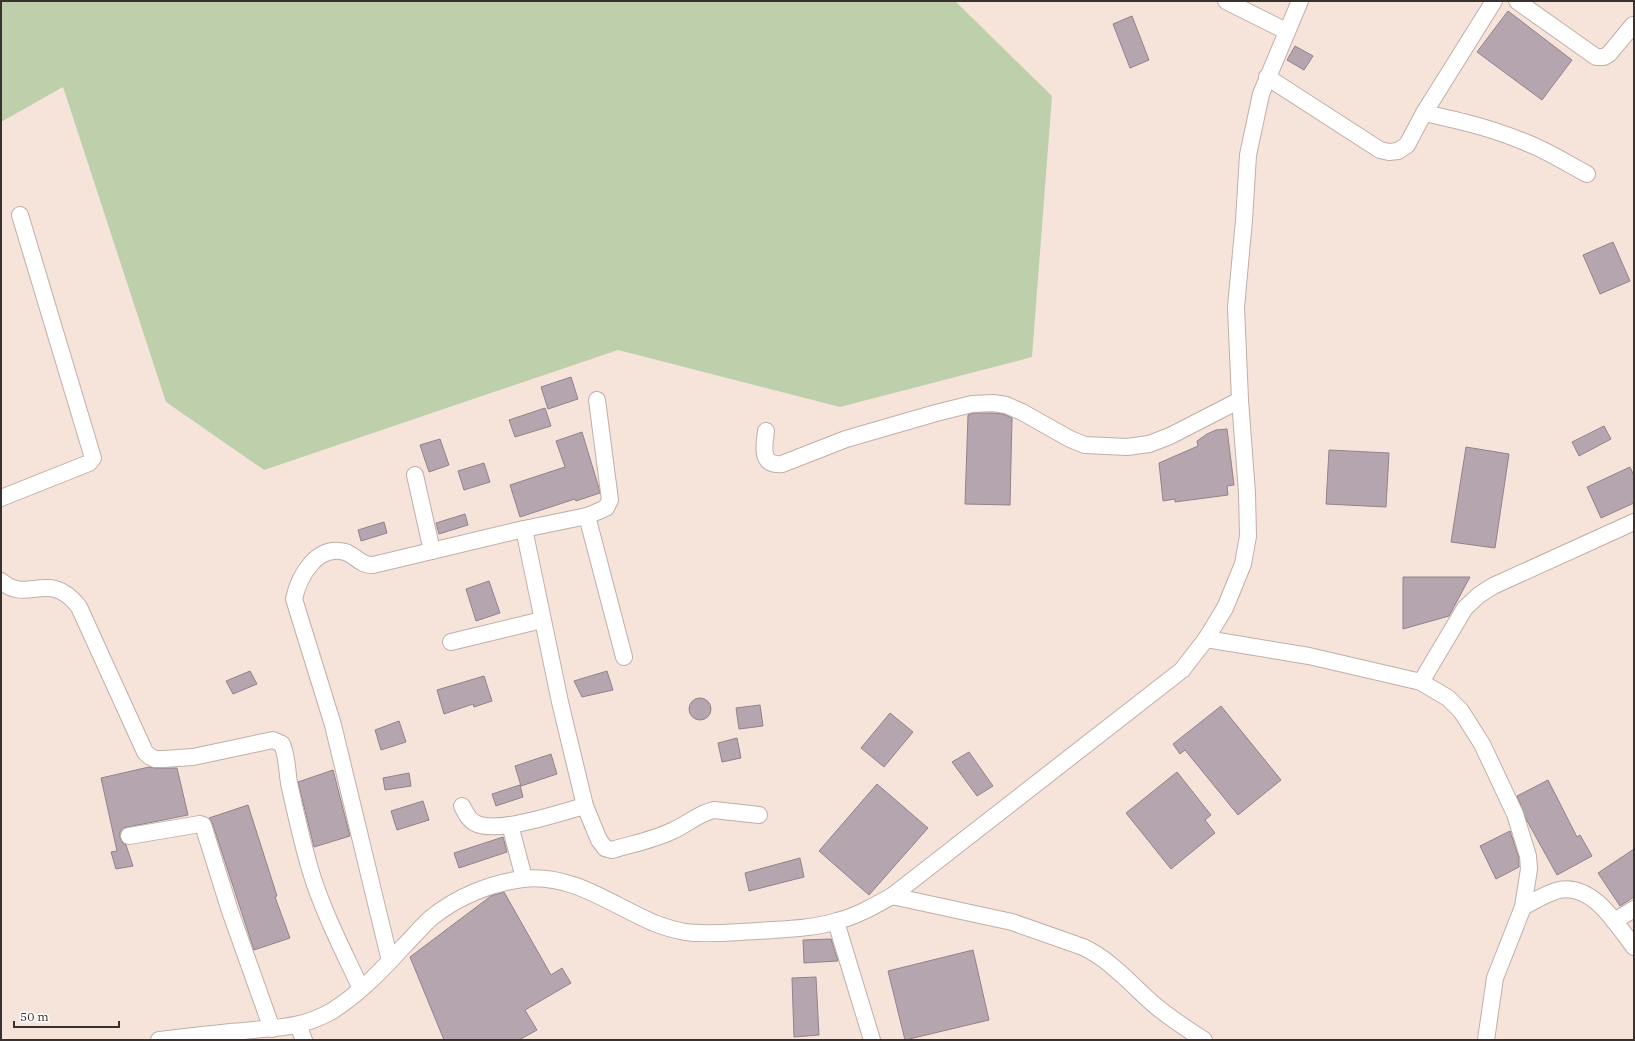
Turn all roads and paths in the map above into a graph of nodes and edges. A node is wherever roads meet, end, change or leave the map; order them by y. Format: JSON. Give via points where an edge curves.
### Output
{"nodes":[{"id":1,"x":1226,"y":1,"type":"edge"},
{"id":2,"x":1300,"y":1,"type":"edge"},
{"id":3,"x":1494,"y":1,"type":"edge"},
{"id":4,"x":1517,"y":1,"type":"edge"},
{"id":5,"x":1633,"y":25,"type":"edge"},
{"id":6,"x":1286,"y":31,"type":"junction"},
{"id":7,"x":1267,"y":77,"type":"junction"},
{"id":8,"x":1424,"y":113,"type":"junction"},
{"id":9,"x":1587,"y":174,"type":"dead end"},
{"id":10,"x":20,"y":215,"type":"dead end"},
{"id":11,"x":597,"y":400,"type":"dead end"},
{"id":12,"x":1240,"y":400,"type":"junction"},
{"id":13,"x":766,"y":431,"type":"dead end"},
{"id":14,"x":415,"y":475,"type":"dead end"},
{"id":15,"x":1,"y":498,"type":"edge"},
{"id":16,"x":587,"y":516,"type":"junction"},
{"id":17,"x":1634,"y":522,"type":"edge"},
{"id":18,"x":524,"y":529,"type":"junction"},
{"id":19,"x":432,"y":551,"type":"junction"},
{"id":20,"x":1,"y":581,"type":"edge"},
{"id":21,"x":542,"y":620,"type":"junction"},
{"id":22,"x":1206,"y":640,"type":"junction"},
{"id":23,"x":451,"y":642,"type":"dead end"},
{"id":24,"x":624,"y":657,"type":"dead end"},
{"id":25,"x":1421,"y":682,"type":"junction"},
{"id":26,"x":462,"y":806,"type":"dead end"},
{"id":27,"x":585,"y":806,"type":"junction"},
{"id":28,"x":758,"y":815,"type":"dead end"},
{"id":29,"x":510,"y":825,"type":"junction"},
{"id":30,"x":128,"y":836,"type":"dead end"},
{"id":31,"x":524,"y":878,"type":"junction"},
{"id":32,"x":892,"y":896,"type":"junction"},
{"id":33,"x":1522,"y":906,"type":"junction"},
{"id":34,"x":1634,"y":910,"type":"edge"},
{"id":35,"x":1614,"y":921,"type":"junction"},
{"id":36,"x":836,"y":922,"type":"junction"},
{"id":37,"x":1634,"y":947,"type":"edge"},
{"id":38,"x":390,"y":961,"type":"junction"},
{"id":39,"x":361,"y":989,"type":"junction"},
{"id":40,"x":272,"y":1029,"type":"junction"},
{"id":41,"x":301,"y":1033,"type":"edge"},
{"id":42,"x":159,"y":1040,"type":"edge"},
{"id":43,"x":872,"y":1040,"type":"edge"},
{"id":44,"x":1204,"y":1040,"type":"edge"},
{"id":45,"x":1486,"y":1040,"type":"edge"}],
"edges":[{"from":1,"to":6,"type":"street"},
{"from":2,"to":6,"type":"street"},
{"from":3,"to":8,"type":"street"},
{"from":4,"to":5,"type":"street","via":[[1596,57],[1609,54]]},
{"from":6,"to":7,"type":"street"},
{"from":7,"to":8,"type":"street","via":[[1380,150],[1398,151],[1406,145]]},
{"from":7,"to":12,"type":"street","via":[[1248,155],[1236,307]]},
{"from":8,"to":9,"type":"street","via":[[1490,128],[1529,143]]},
{"from":10,"to":15,"type":"street","via":[[94,458],[89,463]]},
{"from":11,"to":16,"type":"street","via":[[610,500],[606,508]]},
{"from":12,"to":13,"type":"street","via":[[1170,436],[1149,444],[1127,447],[1085,445],[1022,412],[993,403],[972,404],[863,434],[782,464],[775,464],[766,458]]},
{"from":12,"to":22,"type":"street","via":[[1248,536],[1243,564],[1235,586]]},
{"from":14,"to":19,"type":"street"},
{"from":16,"to":18,"type":"street"},
{"from":16,"to":24,"type":"street"},
{"from":17,"to":25,"type":"street","via":[[1493,586],[1479,595],[1465,608]]},
{"from":18,"to":19,"type":"street"},
{"from":18,"to":21,"type":"street"},
{"from":19,"to":38,"type":"street","via":[[370,565],[346,552],[325,552],[316,557],[306,571],[294,599],[332,725]]},
{"from":20,"to":39,"type":"street","via":[[18,591],[48,587],[57,589],[74,601],[145,752],[155,759],[193,757],[273,740],[282,744],[310,870],[323,906]]},
{"from":21,"to":23,"type":"street"},
{"from":21,"to":27,"type":"street"},
{"from":22,"to":25,"type":"street","via":[[1309,656]]},
{"from":22,"to":32,"type":"street","via":[[1182,670]]},
{"from":25,"to":33,"type":"street","via":[[1448,698],[1461,711],[1482,744],[1514,814],[1528,856],[1529,869]]},
{"from":26,"to":29,"type":"street","via":[[475,823],[490,826]]},
{"from":27,"to":28,"type":"street","via":[[599,840],[605,848],[612,850],[660,836],[714,810]]},
{"from":27,"to":29,"type":"street"},
{"from":29,"to":31,"type":"street"},
{"from":30,"to":40,"type":"street","via":[[203,825]]},
{"from":31,"to":36,"type":"street","via":[[544,878],[570,884],[655,923],[684,932],[804,928]]},
{"from":31,"to":38,"type":"street","via":[[480,889],[461,899],[433,917]]},
{"from":32,"to":36,"type":"street","via":[[871,908]]},
{"from":32,"to":44,"type":"street","via":[[1012,922],[1093,951],[1151,1002]]},
{"from":33,"to":35,"type":"street","via":[[1560,890],[1573,890],[1597,901]]},
{"from":33,"to":45,"type":"street","via":[[1495,978]]},
{"from":34,"to":35,"type":"street"},
{"from":35,"to":37,"type":"street"},
{"from":36,"to":43,"type":"street"},
{"from":38,"to":39,"type":"street"},
{"from":39,"to":41,"type":"street","via":[[316,1019]]},
{"from":40,"to":41,"type":"street"},
{"from":40,"to":42,"type":"street"}]}
